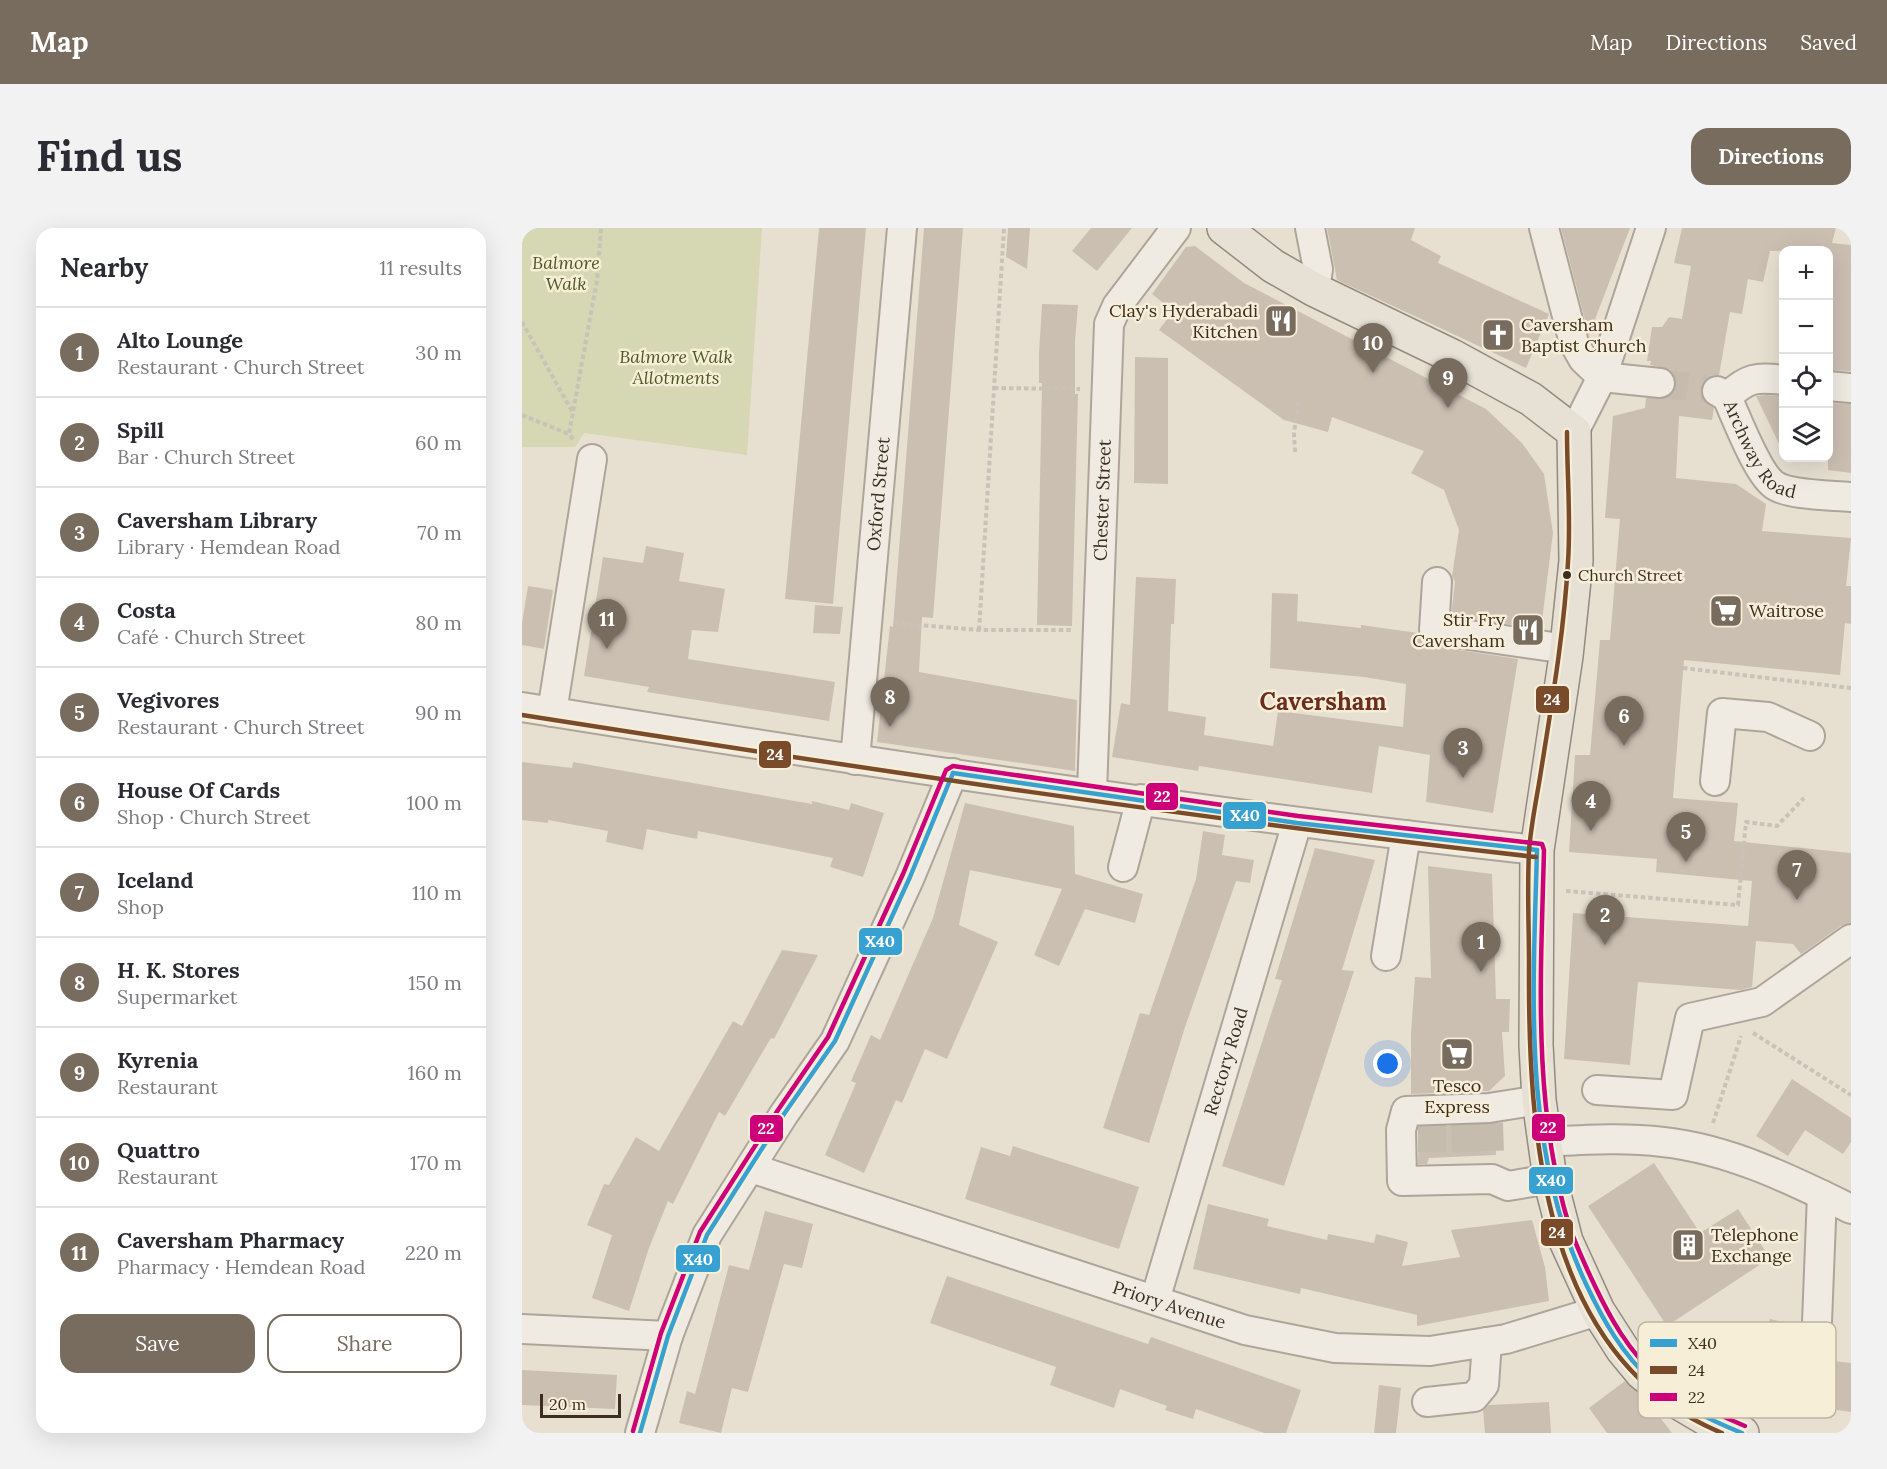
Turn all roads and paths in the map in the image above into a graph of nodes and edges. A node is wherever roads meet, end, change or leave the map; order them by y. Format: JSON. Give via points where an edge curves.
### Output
{"nodes":[{"id":1,"x":601,"y":228,"type":"edge"},
{"id":2,"x":902,"y":228,"type":"edge"},
{"id":3,"x":1004,"y":228,"type":"edge"},
{"id":4,"x":1176,"y":228,"type":"edge"},
{"id":5,"x":1224,"y":228,"type":"edge"},
{"id":6,"x":1310,"y":228,"type":"edge"},
{"id":7,"x":1544,"y":228,"type":"edge"},
{"id":8,"x":1651,"y":228,"type":"edge"},
{"id":9,"x":1315,"y":290,"type":"junction"},
{"id":10,"x":522,"y":322,"type":"edge"},
{"id":11,"x":1602,"y":377,"type":"junction"},
{"id":12,"x":1779,"y":379,"type":"edge"},
{"id":13,"x":1660,"y":382,"type":"tunnel mouth"},
{"id":14,"x":1833,"y":386,"type":"edge"},
{"id":15,"x":994,"y":387,"type":"junction"},
{"id":16,"x":1851,"y":388,"type":"edge"},
{"id":17,"x":1107,"y":390,"type":"junction"},
{"id":18,"x":1299,"y":398,"type":"dead end"},
{"id":19,"x":573,"y":413,"type":"junction"},
{"id":20,"x":522,"y":415,"type":"edge"},
{"id":21,"x":1574,"y":432,"type":"junction"},
{"id":22,"x":569,"y":434,"type":"junction"},
{"id":23,"x":1295,"y":452,"type":"dead end"},
{"id":24,"x":592,"y":459,"type":"joint"},
{"id":25,"x":1851,"y":497,"type":"edge"},
{"id":26,"x":1437,"y":582,"type":"dead end"},
{"id":27,"x":867,"y":621,"type":"junction"},
{"id":28,"x":979,"y":630,"type":"junction"},
{"id":29,"x":1100,"y":630,"type":"junction"},
{"id":30,"x":1566,"y":649,"type":"junction"},
{"id":31,"x":1683,"y":668,"type":"dead end"},
{"id":32,"x":1851,"y":688,"type":"edge"},
{"id":33,"x":522,"y":707,"type":"edge"},
{"id":34,"x":552,"y":712,"type":"junction"},
{"id":35,"x":1810,"y":736,"type":"dead end"},
{"id":36,"x":855,"y":760,"type":"junction"},
{"id":37,"x":953,"y":773,"type":"junction"},
{"id":38,"x":1715,"y":781,"type":"dead end"},
{"id":39,"x":1092,"y":792,"type":"junction"},
{"id":40,"x":1804,"y":798,"type":"dead end"},
{"id":41,"x":1141,"y":799,"type":"junction"},
{"id":42,"x":1298,"y":823,"type":"junction"},
{"id":43,"x":1406,"y":836,"type":"junction"},
{"id":44,"x":1537,"y":850,"type":"junction"},
{"id":45,"x":1123,"y":867,"type":"dead end"},
{"id":46,"x":1536,"y":889,"type":"junction"},
{"id":47,"x":1851,"y":939,"type":"edge"},
{"id":48,"x":1386,"y":956,"type":"dead end"},
{"id":49,"x":1597,"y":1090,"type":"dead end"},
{"id":50,"x":1851,"y":1095,"type":"edge"},
{"id":51,"x":1539,"y":1100,"type":"junction"},
{"id":52,"x":1544,"y":1142,"type":"junction"},
{"id":53,"x":1705,"y":1149,"type":"junction"},
{"id":54,"x":751,"y":1168,"type":"junction"},
{"id":55,"x":1550,"y":1179,"type":"junction"},
{"id":56,"x":1822,"y":1195,"type":"junction"},
{"id":57,"x":1851,"y":1209,"type":"edge"},
{"id":58,"x":1155,"y":1300,"type":"junction"},
{"id":59,"x":1598,"y":1311,"type":"junction"},
{"id":60,"x":1817,"y":1322,"type":"dead end"},
{"id":61,"x":522,"y":1329,"type":"edge"},
{"id":62,"x":668,"y":1336,"type":"junction"},
{"id":63,"x":1487,"y":1342,"type":"junction"},
{"id":64,"x":1638,"y":1368,"type":"edge"},
{"id":65,"x":1427,"y":1402,"type":"dead end"},
{"id":66,"x":1705,"y":1418,"type":"edge"},
{"id":67,"x":640,"y":1433,"type":"edge"},
{"id":68,"x":1742,"y":1433,"type":"edge"}],
"edges":[{"from":1,"to":19,"type":"path","via":[[597,280]]},
{"from":2,"to":27,"type":"street","name":"Oxford Street"},
{"from":3,"to":15,"type":"path"},
{"from":4,"to":17,"type":"street","name":"Chester Street","via":[[1117,306],[1109,324]]},
{"from":5,"to":9,"type":"main road","via":[[1274,266]]},
{"from":6,"to":9,"type":"street","via":[[1318,269]]},
{"from":7,"to":11,"type":"street","via":[[1574,343],[1583,359]]},
{"from":8,"to":11,"type":"street"},
{"from":9,"to":21,"type":"main road","via":[[1531,399]]},
{"from":10,"to":19,"type":"path"},
{"from":11,"to":13,"type":"street"},
{"from":11,"to":21,"type":"street"},
{"from":12,"to":25,"type":"street","name":"Archway Road","via":[[1759,377],[1722,394],[1762,470],[1773,484],[1790,491]]},
{"from":14,"to":16,"type":"street"},
{"from":15,"to":17,"type":"path"},
{"from":15,"to":28,"type":"path"},
{"from":17,"to":29,"type":"street","name":"Chester Street"},
{"from":18,"to":23,"type":"path"},
{"from":19,"to":22,"type":"path"},
{"from":20,"to":22,"type":"path"},
{"from":21,"to":30,"type":"main road","via":[[1576,561]]},
{"from":22,"to":24,"type":"path"},
{"from":24,"to":34,"type":"street"},
{"from":26,"to":30,"type":"street","via":[[1434,630]]},
{"from":27,"to":28,"type":"path"},
{"from":27,"to":36,"type":"street","name":"Oxford Street"},
{"from":28,"to":29,"type":"path"},
{"from":29,"to":39,"type":"street","name":"Chester Street"},
{"from":30,"to":44,"type":"main road"},
{"from":31,"to":32,"type":"path"},
{"from":33,"to":34,"type":"street"},
{"from":34,"to":36,"type":"street"},
{"from":35,"to":38,"type":"street","via":[[1767,717],[1722,712]]},
{"from":36,"to":37,"type":"street"},
{"from":37,"to":39,"type":"street"},
{"from":37,"to":54,"type":"street","via":[[835,1041]]},
{"from":39,"to":41,"type":"street"},
{"from":40,"to":46,"type":"path","via":[[1777,826],[1746,822],[1738,904]]},
{"from":41,"to":42,"type":"street"},
{"from":41,"to":45,"type":"street"},
{"from":42,"to":43,"type":"street"},
{"from":42,"to":58,"type":"street","name":"Rectory Road"},
{"from":43,"to":44,"type":"street"},
{"from":43,"to":48,"type":"street"},
{"from":44,"to":46,"type":"main road"},
{"from":46,"to":51,"type":"main road"},
{"from":47,"to":49,"type":"street","via":[[1762,1002],[1690,1018],[1673,1095]]},
{"from":50,"to":53,"type":"path","via":[[1744,1027]]},
{"from":51,"to":52,"type":"main road"},
{"from":51,"to":55,"type":"street","via":[[1477,1116],[1431,1117],[1406,1111],[1401,1130],[1402,1181],[1433,1169],[1479,1167],[1508,1186]]},
{"from":52,"to":53,"type":"street","via":[[1609,1139]]},
{"from":52,"to":55,"type":"main road"},
{"from":53,"to":56,"type":"street"},
{"from":54,"to":58,"type":"street","name":"Priory Avenue"},
{"from":54,"to":62,"type":"street","via":[[707,1235]]},
{"from":55,"to":59,"type":"main road","via":[[1566,1241]]},
{"from":56,"to":57,"type":"street"},
{"from":56,"to":60,"type":"street"},
{"from":58,"to":63,"type":"street","name":"Priory Avenue","via":[[1245,1330],[1335,1348],[1430,1351]]},
{"from":59,"to":63,"type":"street","name":"Priory Avenue"},
{"from":59,"to":64,"type":"main road"},
{"from":61,"to":62,"type":"street"},
{"from":62,"to":67,"type":"street"},
{"from":63,"to":65,"type":"street","via":[[1484,1385],[1474,1397]]},
{"from":66,"to":68,"type":"main road"}]}
